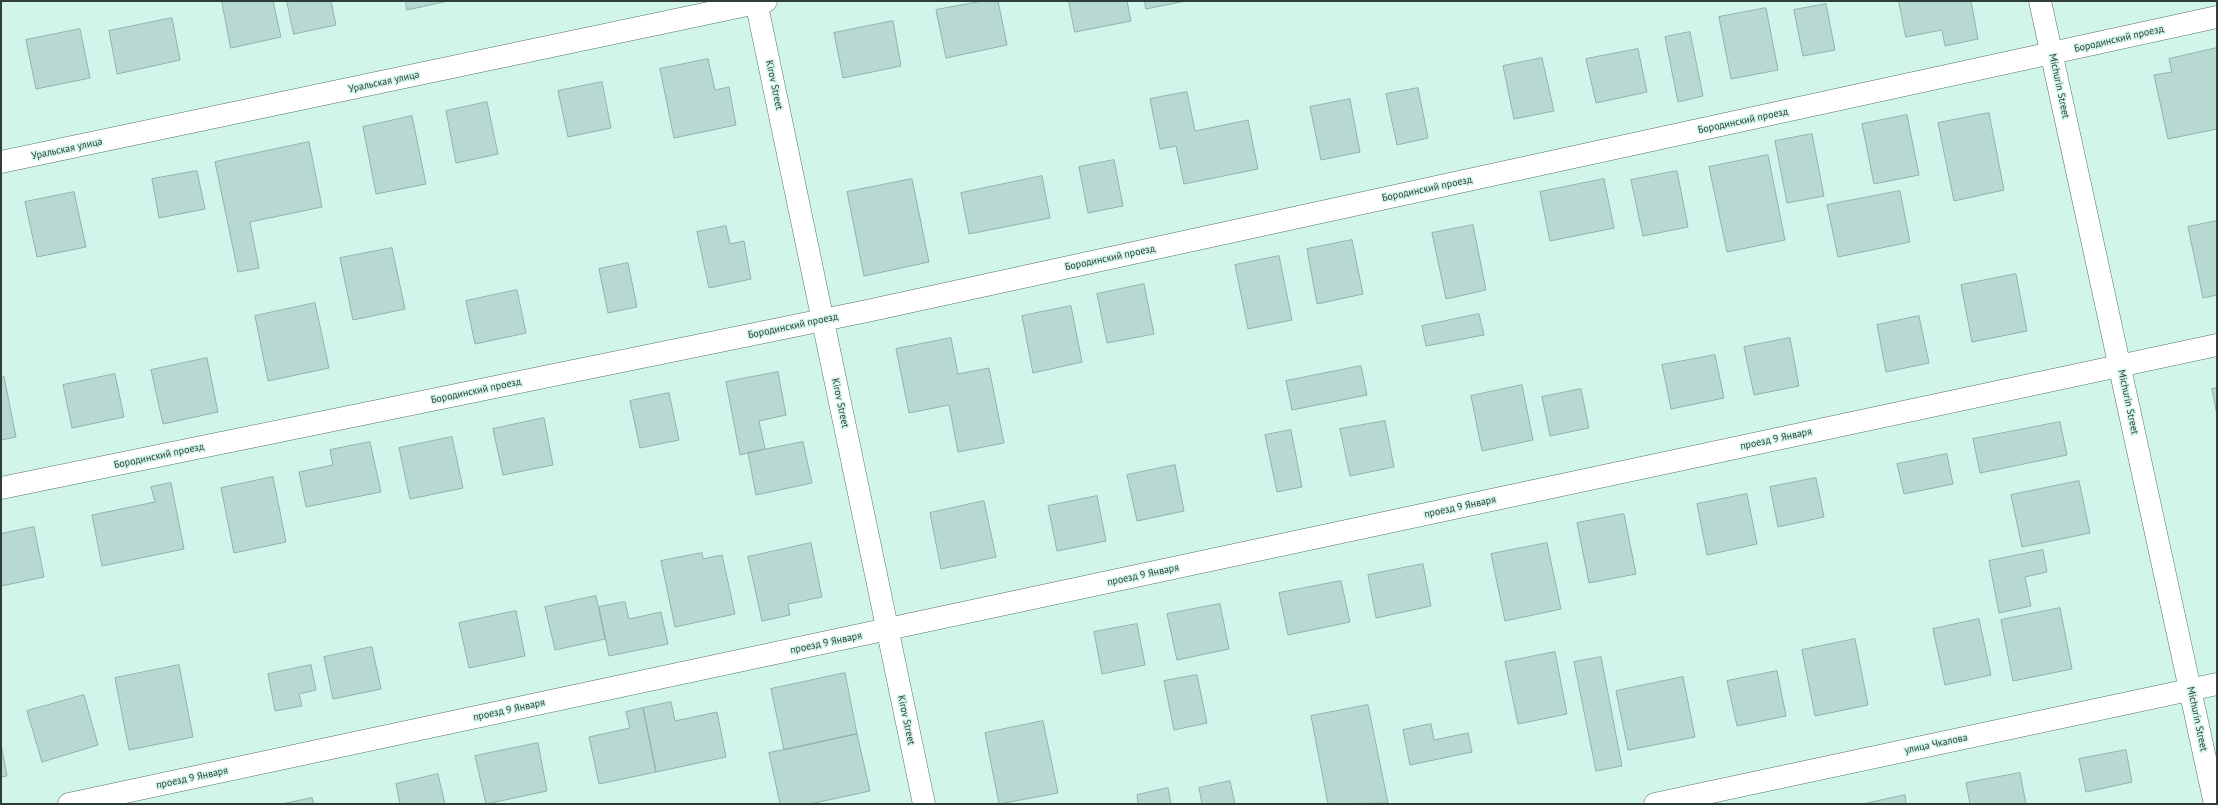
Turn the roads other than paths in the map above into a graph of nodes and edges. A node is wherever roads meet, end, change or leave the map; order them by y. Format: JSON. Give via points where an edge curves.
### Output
{"nodes":[{"id":1,"x":2040,"y":1,"type":"edge"},
{"id":2,"x":760,"y":2,"type":"edge"},
{"id":3,"x":2217,"y":17,"type":"edge"},
{"id":4,"x":2052,"y":54,"type":"junction"},
{"id":5,"x":1,"y":162,"type":"edge"},
{"id":6,"x":823,"y":320,"type":"junction"},
{"id":7,"x":2217,"y":346,"type":"edge"},
{"id":8,"x":2120,"y":366,"type":"junction"},
{"id":9,"x":1,"y":488,"type":"edge"},
{"id":10,"x":888,"y":630,"type":"junction"},
{"id":11,"x":2217,"y":684,"type":"edge"},
{"id":12,"x":2190,"y":690,"type":"junction"},
{"id":13,"x":69,"y":804,"type":"edge"},
{"id":14,"x":924,"y":804,"type":"edge"},
{"id":15,"x":1655,"y":804,"type":"edge"},
{"id":16,"x":2215,"y":804,"type":"edge"}],
"edges":[{"from":1,"to":4,"type":"street","name":"Michurin Street"},
{"from":2,"to":5,"type":"street","name":"Уральская улица"},
{"from":2,"to":6,"type":"street","name":"Kirov Street"},
{"from":3,"to":4,"type":"street","name":"Бородинский проезд"},
{"from":4,"to":6,"type":"street","name":"Бородинский проезд"},
{"from":4,"to":8,"type":"street","name":"Michurin Street"},
{"from":6,"to":9,"type":"street","name":"Бородинский проезд"},
{"from":6,"to":10,"type":"street","name":"Kirov Street"},
{"from":7,"to":8,"type":"street","name":"проезд 9 Января"},
{"from":8,"to":10,"type":"street","name":"проезд 9 Января"},
{"from":8,"to":12,"type":"street","name":"Michurin Street"},
{"from":10,"to":13,"type":"street","name":"проезд 9 Января"},
{"from":10,"to":14,"type":"street","name":"Kirov Street"},
{"from":11,"to":12,"type":"street","name":"улица Чкалова"},
{"from":12,"to":15,"type":"street","name":"улица Чкалова"},
{"from":12,"to":16,"type":"street","name":"Michurin Street"}]}
